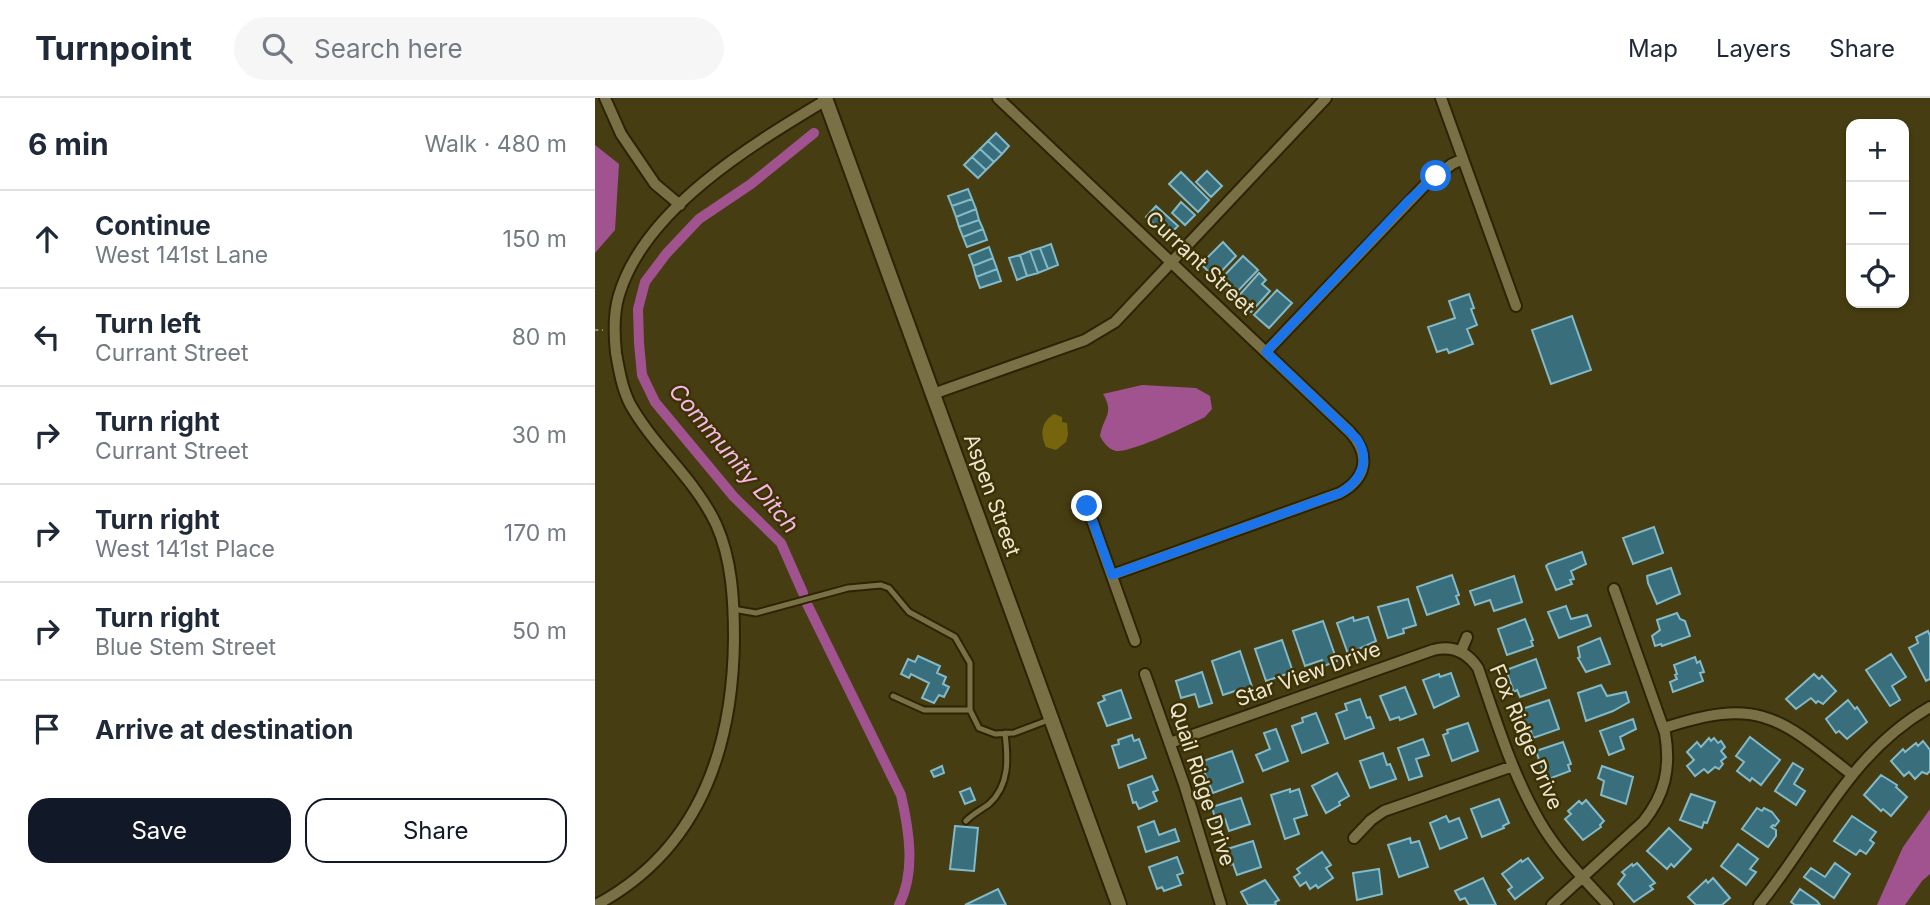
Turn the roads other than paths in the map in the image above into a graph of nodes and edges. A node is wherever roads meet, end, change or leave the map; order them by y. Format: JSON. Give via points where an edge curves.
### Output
{"nodes":[{"id":1,"x":605,"y":98,"type":"edge"},
{"id":2,"x":998,"y":98,"type":"edge"},
{"id":3,"x":1326,"y":98,"type":"edge"},
{"id":4,"x":1441,"y":98,"type":"edge"},
{"id":5,"x":826,"y":99,"type":"edge"},
{"id":6,"x":1463,"y":159,"type":"junction"},
{"id":7,"x":680,"y":205,"type":"junction"},
{"id":8,"x":1172,"y":263,"type":"junction"},
{"id":9,"x":1515,"y":306,"type":"dead end"},
{"id":10,"x":1266,"y":352,"type":"junction"},
{"id":11,"x":933,"y":394,"type":"junction"},
{"id":12,"x":1087,"y":506,"type":"dead end"},
{"id":13,"x":1112,"y":575,"type":"junction"},
{"id":14,"x":1614,"y":589,"type":"dead end"},
{"id":15,"x":733,"y":609,"type":"junction"},
{"id":16,"x":1467,"y":637,"type":"dead end"},
{"id":17,"x":1135,"y":641,"type":"dead end"},
{"id":18,"x":1461,"y":651,"type":"junction"},
{"id":19,"x":1145,"y":674,"type":"dead end"},
{"id":20,"x":893,"y":696,"type":"dead end"},
{"id":21,"x":1930,"y":707,"type":"edge"},
{"id":22,"x":969,"y":710,"type":"junction"},
{"id":23,"x":1051,"y":719,"type":"junction"},
{"id":24,"x":1664,"y":728,"type":"junction"},
{"id":25,"x":1005,"y":733,"type":"junction"},
{"id":26,"x":1170,"y":744,"type":"junction"},
{"id":27,"x":1513,"y":766,"type":"junction"},
{"id":28,"x":1851,"y":774,"type":"junction"},
{"id":29,"x":966,"y":821,"type":"dead end"},
{"id":30,"x":1355,"y":838,"type":"dead end"},
{"id":31,"x":1583,"y":877,"type":"junction"},
{"id":32,"x":596,"y":905,"type":"edge"},
{"id":33,"x":1119,"y":905,"type":"edge"},
{"id":34,"x":1221,"y":905,"type":"edge"},
{"id":35,"x":1552,"y":905,"type":"edge"},
{"id":36,"x":1608,"y":905,"type":"edge"},
{"id":37,"x":1759,"y":905,"type":"edge"}],
"edges":[{"from":1,"to":7,"type":"street","via":[[621,134],[655,184]]},
{"from":2,"to":8,"type":"street","name":"Currant Street"},
{"from":3,"to":8,"type":"street"},
{"from":4,"to":6,"type":"street"},
{"from":5,"to":7,"type":"street","via":[[725,164]]},
{"from":5,"to":11,"type":"street","name":"Aspen Street"},
{"from":6,"to":9,"type":"street"},
{"from":6,"to":10,"type":"street","via":[[1424,186]]},
{"from":7,"to":15,"type":"street","via":[[647,241],[625,277],[615,314],[615,345],[630,403],[719,530]]},
{"from":8,"to":10,"type":"street","name":"Currant Street"},
{"from":8,"to":11,"type":"street","via":[[1095,335]]},
{"from":10,"to":13,"type":"street","name":"Currant Street","via":[[1357,439],[1364,462],[1357,481],[1340,493]]},
{"from":11,"to":23,"type":"street","name":"Aspen Street"},
{"from":12,"to":13,"type":"street"},
{"from":13,"to":17,"type":"street"},
{"from":14,"to":24,"type":"street"},
{"from":15,"to":22,"type":"lane","via":[[756,612],[848,588],[889,588],[909,612],[955,637],[970,663]]},
{"from":15,"to":32,"type":"street","via":[[734,662],[727,719],[702,798],[688,823],[650,868]]},
{"from":16,"to":18,"type":"street"},
{"from":18,"to":26,"type":"street","name":"Star View Drive","via":[[1433,650]]},
{"from":18,"to":27,"type":"street","name":"Fox Ridge Drive","via":[[1478,668]]},
{"from":19,"to":26,"type":"street","name":"Quail Ridge Drive"},
{"from":20,"to":22,"type":"lane","via":[[924,710]]},
{"from":21,"to":28,"type":"street","via":[[1899,727]]},
{"from":22,"to":25,"type":"lane","via":[[979,728]]},
{"from":23,"to":25,"type":"lane"},
{"from":23,"to":33,"type":"street","name":"Aspen Street"},
{"from":24,"to":28,"type":"street","via":[[1721,713],[1755,715],[1801,734]]},
{"from":24,"to":31,"type":"street","via":[[1668,766],[1657,803],[1643,822]]},
{"from":25,"to":29,"type":"lane","via":[[1007,771],[1000,790]]},
{"from":26,"to":34,"type":"street","name":"Quail Ridge Drive"},
{"from":27,"to":30,"type":"street","via":[[1384,811]]},
{"from":27,"to":31,"type":"street","name":"Fox Ridge Drive","via":[[1542,824]]},
{"from":28,"to":37,"type":"street"},
{"from":31,"to":35,"type":"street"},
{"from":31,"to":36,"type":"street","name":"Fox Ridge Drive"}]}
